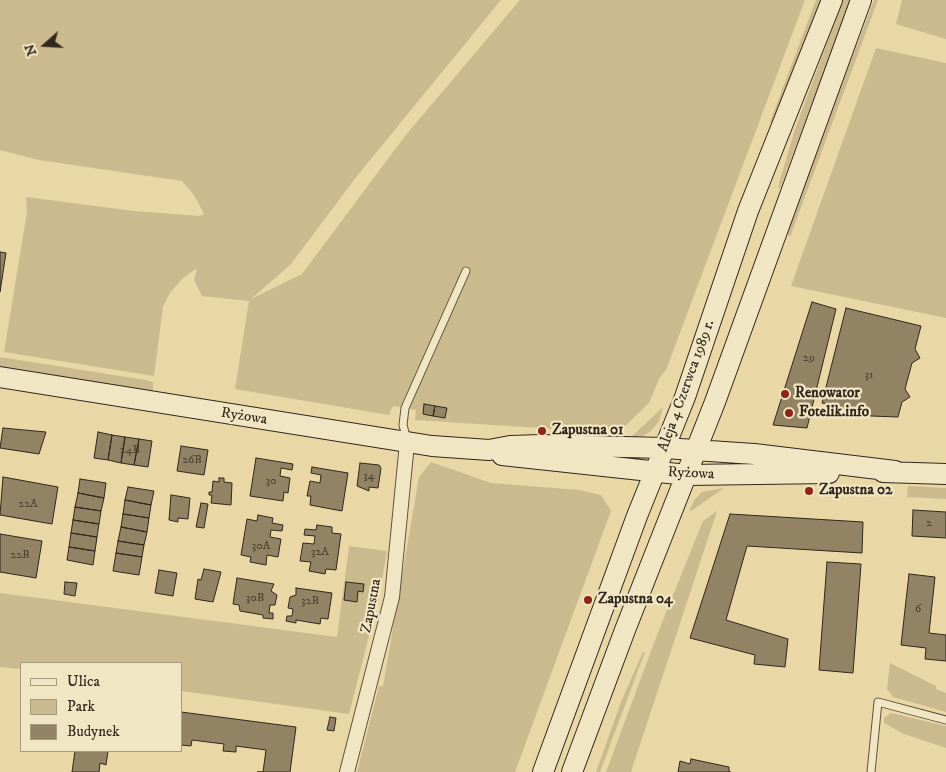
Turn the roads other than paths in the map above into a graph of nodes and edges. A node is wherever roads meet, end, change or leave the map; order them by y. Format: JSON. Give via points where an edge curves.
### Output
{"nodes":[{"id":1,"x":832,"y":0,"type":"edge"},
{"id":2,"x":861,"y":0,"type":"edge"},
{"id":3,"x":466,"y":271,"type":"dead end"},
{"id":4,"x":0,"y":377,"type":"edge"},
{"id":5,"x":407,"y":443,"type":"junction"},
{"id":6,"x":665,"y":448,"type":"junction"},
{"id":7,"x":489,"y":450,"type":"junction"},
{"id":8,"x":696,"y":452,"type":"junction"},
{"id":9,"x":895,"y":471,"type":"junction"},
{"id":10,"x":656,"y":472,"type":"junction"},
{"id":11,"x":946,"y":474,"type":"edge"},
{"id":12,"x":687,"y":475,"type":"junction"},
{"id":13,"x":946,"y":720,"type":"edge"},
{"id":14,"x":347,"y":772,"type":"edge"},
{"id":15,"x":543,"y":772,"type":"edge"},
{"id":16,"x":572,"y":772,"type":"edge"},
{"id":17,"x":871,"y":772,"type":"edge"}],
"edges":[{"from":1,"to":6,"type":"main road","name":"Aleja 4 Czerwca 1989 r.","via":[[748,211]]},
{"from":2,"to":8,"type":"main road","name":"Aleja 4 Czerwca 1989 r."},
{"from":3,"to":5,"type":"lane","via":[[405,408],[403,425]]},
{"from":4,"to":5,"type":"main road","name":"Ryżowa"},
{"from":5,"to":7,"type":"main road","name":"Ryżowa"},
{"from":5,"to":14,"type":"street","name":"Zapustna","via":[[392,596]]},
{"from":6,"to":7,"type":"main road","name":"Ryżowa","via":[[541,445]]},
{"from":6,"to":8,"type":"main road","name":"Ryżowa"},
{"from":6,"to":10,"type":"main road","name":"Aleja 4 Czerwca 1989 r."},
{"from":7,"to":10,"type":"main road","name":"Ryżowa","via":[[508,458]]},
{"from":8,"to":9,"type":"main road","name":"Ryżowa","via":[[754,454]]},
{"from":8,"to":12,"type":"main road","name":"Aleja 4 Czerwca 1989 r."},
{"from":9,"to":11,"type":"main road","name":"Ryżowa"},
{"from":9,"to":12,"type":"main road","name":"Ryżowa"},
{"from":10,"to":12,"type":"main road","name":"Ryżowa"},
{"from":10,"to":15,"type":"main road","name":"Aleja 4 Czerwca 1989 r."},
{"from":12,"to":16,"type":"main road","name":"Aleja 4 Czerwca 1989 r."},
{"from":13,"to":17,"type":"lane","via":[[878,702]]}]}
